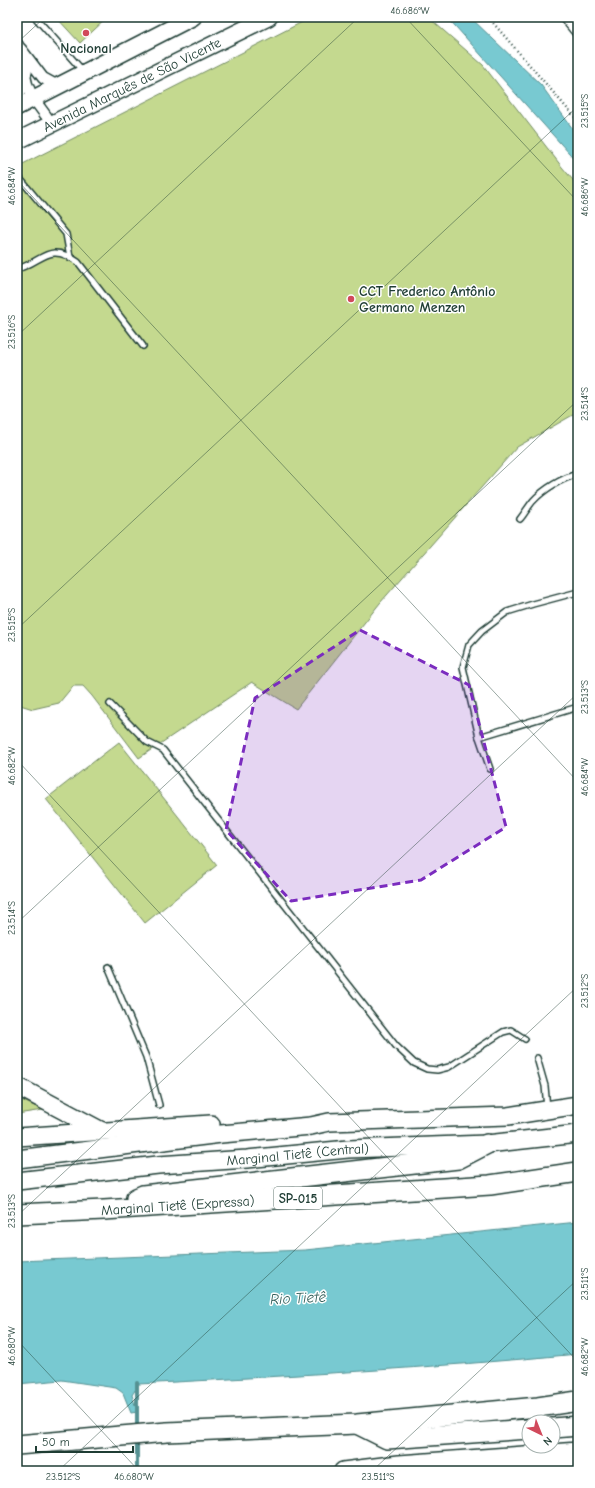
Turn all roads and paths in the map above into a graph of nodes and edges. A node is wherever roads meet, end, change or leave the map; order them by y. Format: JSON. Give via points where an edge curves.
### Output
{"nodes":[{"id":1,"x":35,"y":17,"type":"edge"},
{"id":2,"x":193,"y":17,"type":"edge"},
{"id":3,"x":268,"y":17,"type":"edge"},
{"id":4,"x":488,"y":17,"type":"edge"},
{"id":5,"x":565,"y":17,"type":"edge"},
{"id":6,"x":578,"y":33,"type":"edge"},
{"id":7,"x":17,"y":45,"type":"edge"},
{"id":8,"x":24,"y":70,"type":"junction"},
{"id":9,"x":84,"y":72,"type":"junction"},
{"id":10,"x":61,"y":84,"type":"junction"},
{"id":11,"x":17,"y":92,"type":"edge"},
{"id":12,"x":34,"y":98,"type":"junction"},
{"id":13,"x":17,"y":107,"type":"edge"},
{"id":14,"x":578,"y":121,"type":"edge"},
{"id":15,"x":52,"y":124,"type":"junction"},
{"id":16,"x":17,"y":141,"type":"edge"},
{"id":17,"x":17,"y":175,"type":"edge"},
{"id":18,"x":70,"y":257,"type":"junction"},
{"id":19,"x":17,"y":269,"type":"edge"},
{"id":20,"x":143,"y":346,"type":"dead end"},
{"id":21,"x":578,"y":474,"type":"edge"},
{"id":22,"x":520,"y":519,"type":"dead end"},
{"id":23,"x":578,"y":592,"type":"edge"},
{"id":24,"x":110,"y":704,"type":"dead end"},
{"id":25,"x":578,"y":707,"type":"edge"},
{"id":26,"x":479,"y":737,"type":"junction"},
{"id":27,"x":490,"y":769,"type":"dead end"},
{"id":28,"x":108,"y":967,"type":"dead end"},
{"id":29,"x":524,"y":1039,"type":"dead end"},
{"id":30,"x":537,"y":1058,"type":"dead end"},
{"id":31,"x":17,"y":1086,"type":"edge"},
{"id":32,"x":159,"y":1105,"type":"dead end"},
{"id":33,"x":578,"y":1105,"type":"edge"},
{"id":34,"x":547,"y":1110,"type":"junction"},
{"id":35,"x":329,"y":1122,"type":"junction"},
{"id":36,"x":100,"y":1130,"type":"junction"},
{"id":37,"x":578,"y":1134,"type":"edge"},
{"id":38,"x":17,"y":1136,"type":"edge"},
{"id":39,"x":487,"y":1144,"type":"junction"},
{"id":40,"x":17,"y":1159,"type":"edge"},
{"id":41,"x":578,"y":1172,"type":"edge"},
{"id":42,"x":17,"y":1181,"type":"edge"},
{"id":43,"x":104,"y":1210,"type":"junction"},
{"id":44,"x":17,"y":1214,"type":"edge"},
{"id":45,"x":578,"y":1401,"type":"edge"},
{"id":46,"x":357,"y":1424,"type":"junction"},
{"id":47,"x":578,"y":1426,"type":"edge"},
{"id":48,"x":561,"y":1427,"type":"edge"},
{"id":49,"x":521,"y":1430,"type":"edge"},
{"id":50,"x":17,"y":1445,"type":"edge"},
{"id":51,"x":578,"y":1451,"type":"edge"},
{"id":52,"x":578,"y":1464,"type":"edge"},
{"id":53,"x":405,"y":1468,"type":"edge"},
{"id":54,"x":342,"y":1471,"type":"edge"},
{"id":55,"x":454,"y":1471,"type":"edge"}],
"edges":[{"from":1,"to":9,"type":"lane"},
{"from":2,"to":9,"type":"main road"},
{"from":3,"to":15,"type":"main road","name":"Avenida Marquês de São Vicente"},
{"from":4,"to":14,"type":"path"},
{"from":5,"to":6,"type":"street"},
{"from":7,"to":8,"type":"street"},
{"from":7,"to":10,"type":"street","via":[[43,78]]},
{"from":8,"to":11,"type":"main road"},
{"from":8,"to":12,"type":"street"},
{"from":9,"to":10,"type":"main road"},
{"from":10,"to":12,"type":"main road"},
{"from":12,"to":13,"type":"main road"},
{"from":12,"to":15,"type":"street"},
{"from":15,"to":16,"type":"main road","name":"Avenida Marquês de São Vicente"},
{"from":17,"to":18,"type":"lane","via":[[66,234]]},
{"from":18,"to":19,"type":"lane","via":[[50,253]]},
{"from":18,"to":20,"type":"lane","via":[[78,262]]},
{"from":21,"to":22,"type":"lane","via":[[569,476],[545,491],[533,501]]},
{"from":23,"to":26,"type":"lane","via":[[507,612],[482,630],[469,646],[463,667]]},
{"from":24,"to":29,"type":"lane","via":[[146,742],[163,750],[396,1046],[414,1063],[427,1069],[438,1070],[449,1067],[503,1032],[511,1030]]},
{"from":25,"to":26,"type":"lane"},
{"from":26,"to":27,"type":"lane"},
{"from":28,"to":32,"type":"lane","via":[[146,1057]]},
{"from":30,"to":34,"type":"lane","via":[[545,1086]]},
{"from":31,"to":36,"type":"highway"},
{"from":33,"to":34,"type":"highway"},
{"from":34,"to":35,"type":"highway","via":[[508,1116]]},
{"from":35,"to":36,"type":"highway","via":[[297,1119]]},
{"from":35,"to":40,"type":"highway"},
{"from":36,"to":38,"type":"highway"},
{"from":37,"to":39,"type":"highway","name":"Marginal Tietê (Central)"},
{"from":39,"to":42,"type":"highway","name":"Marginal Tietê (Central)","via":[[348,1149],[158,1165]]},
{"from":39,"to":43,"type":"highway","via":[[458,1159],[143,1195]]},
{"from":41,"to":43,"type":"highway","name":"Marginal Tietê (Expressa)","number":"SP-015","via":[[490,1185]]},
{"from":43,"to":44,"type":"highway","name":"Marginal Tietê (Expressa)","number":"SP-015"},
{"from":45,"to":46,"type":"highway"},
{"from":46,"to":49,"type":"highway","via":[[388,1439]]},
{"from":46,"to":50,"type":"highway","via":[[167,1432]]},
{"from":47,"to":48,"type":"highway"},
{"from":51,"to":53,"type":"highway"},
{"from":52,"to":55,"type":"highway","via":[[499,1471]]},
{"from":53,"to":54,"type":"highway"}]}
